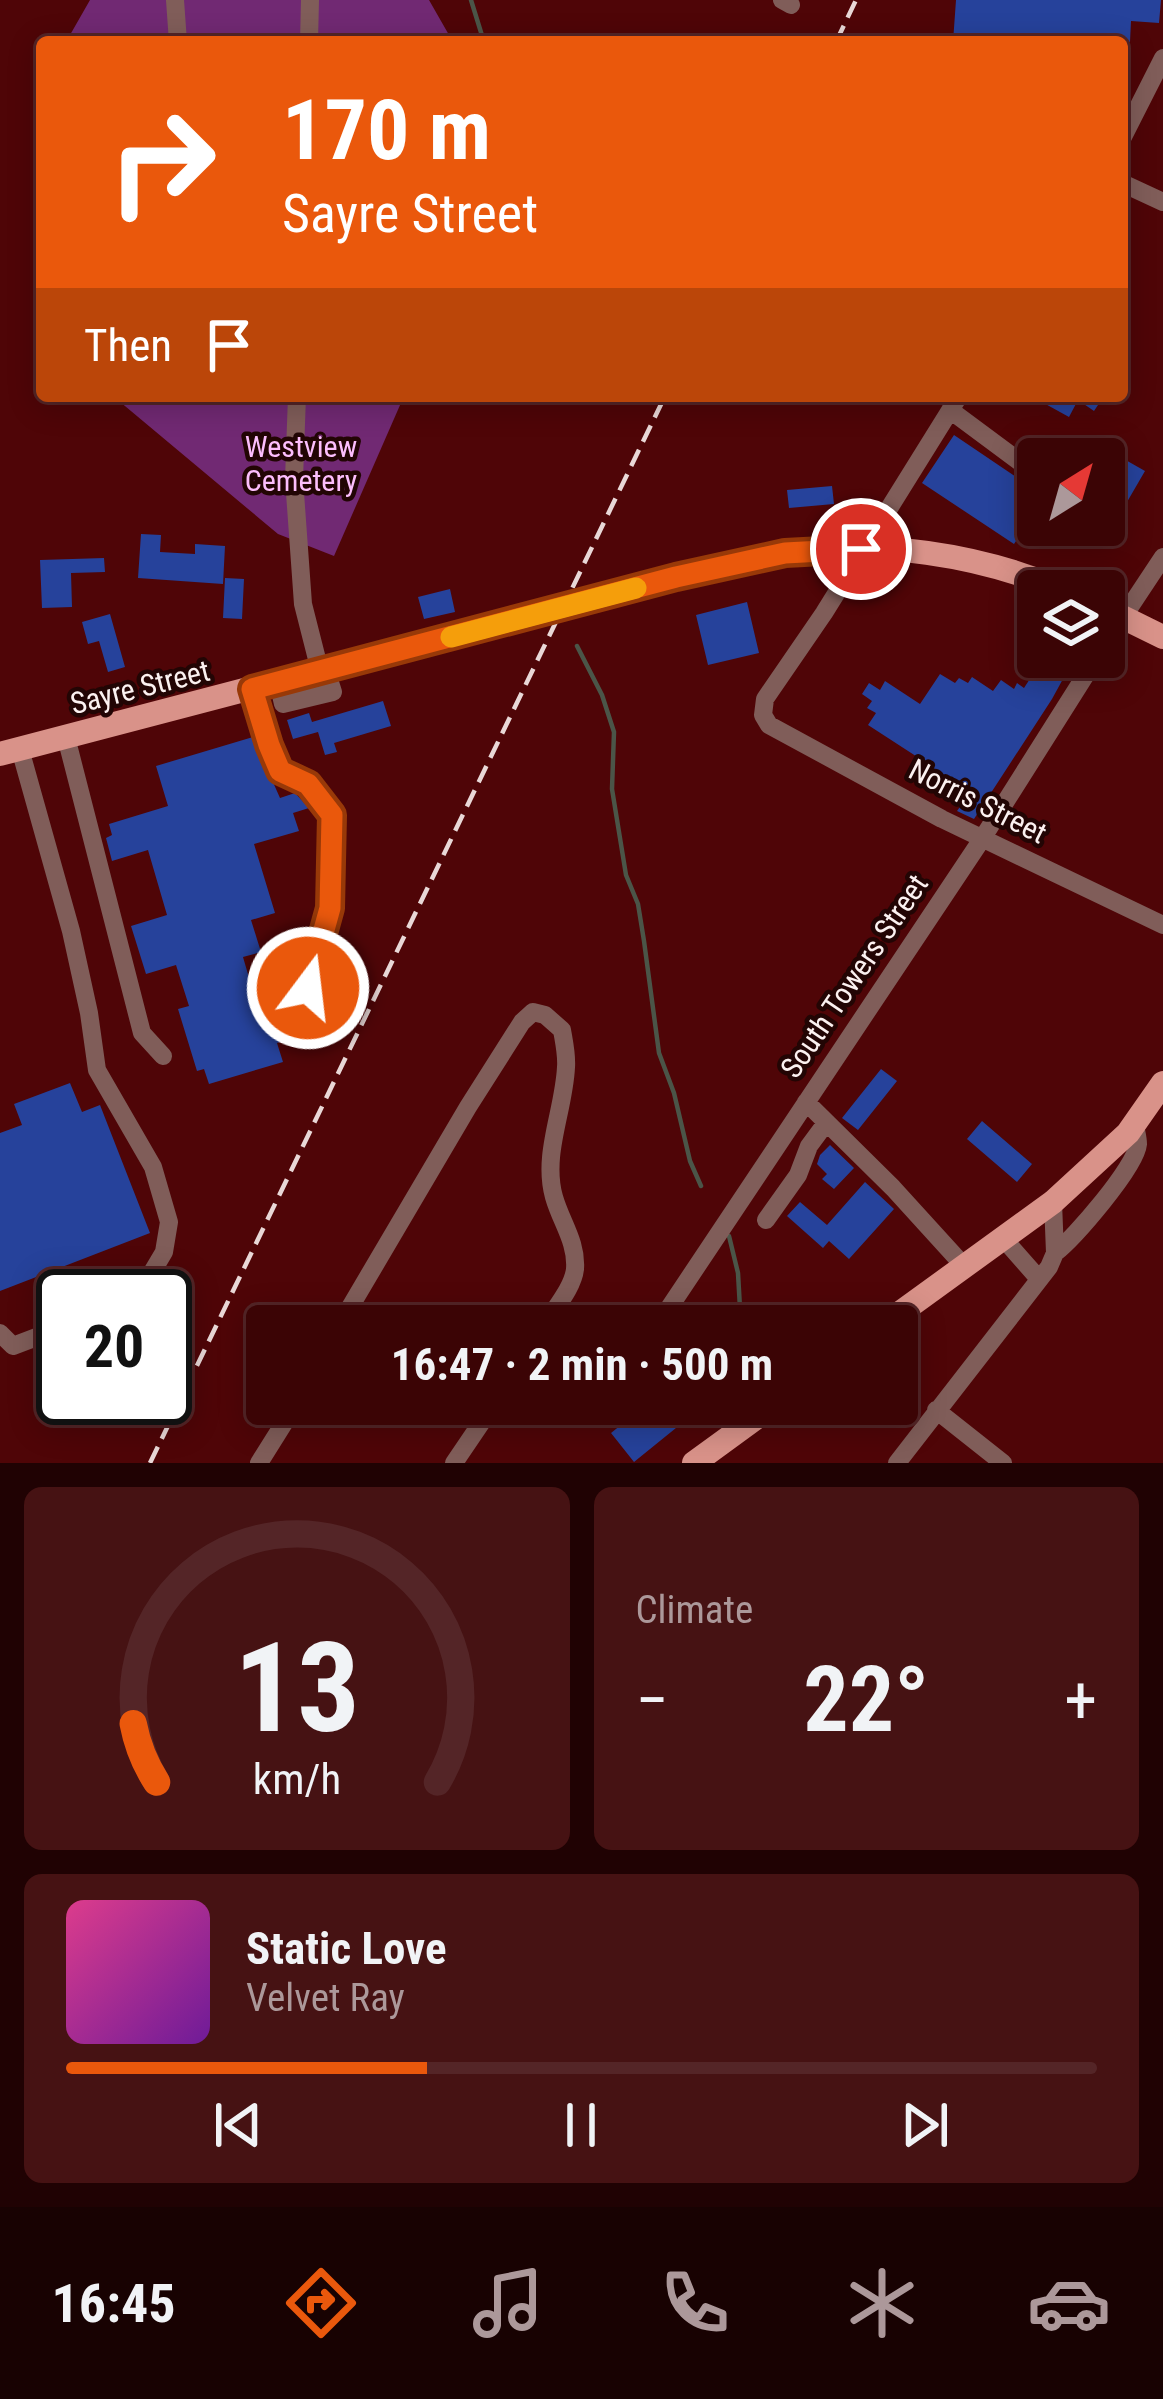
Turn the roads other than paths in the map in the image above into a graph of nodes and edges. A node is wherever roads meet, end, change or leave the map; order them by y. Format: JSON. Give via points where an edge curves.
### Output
{"nodes":[{"id":1,"x":176,"y":0,"type":"edge"},
{"id":2,"x":310,"y":0,"type":"edge"},
{"id":3,"x":178,"y":36,"type":"edge"},
{"id":4,"x":309,"y":36,"type":"edge"},
{"id":5,"x":1163,"y":58,"type":"edge"},
{"id":6,"x":1128,"y":128,"type":"edge"},
{"id":7,"x":1128,"y":186,"type":"edge"},
{"id":8,"x":1163,"y":202,"type":"edge"},
{"id":9,"x":298,"y":402,"type":"edge"},
{"id":10,"x":955,"y":403,"type":"edge"},
{"id":11,"x":1017,"y":459,"type":"edge"},
{"id":12,"x":861,"y":549,"type":"junction"},
{"id":13,"x":1163,"y":557,"type":"edge"},
{"id":14,"x":1017,"y":575,"type":"edge"},
{"id":15,"x":1125,"y":599,"type":"edge"},
{"id":16,"x":1125,"y":618,"type":"edge"},
{"id":17,"x":1163,"y":637,"type":"edge"},
{"id":18,"x":323,"y":670,"type":"junction"},
{"id":19,"x":1084,"y":678,"type":"edge"},
{"id":20,"x":252,"y":689,"type":"junction"},
{"id":21,"x":66,"y":737,"type":"junction"},
{"id":22,"x":10,"y":751,"type":"edge"},
{"id":23,"x":982,"y":839,"type":"junction"},
{"id":24,"x":1163,"y":925,"type":"edge"},
{"id":25,"x":308,"y":988,"type":"dead end"},
{"id":26,"x":163,"y":1056,"type":"dead end"},
{"id":27,"x":1163,"y":1083,"type":"edge"},
{"id":28,"x":806,"y":1102,"type":"junction"},
{"id":29,"x":826,"y":1123,"type":"junction"},
{"id":30,"x":1135,"y":1125,"type":"junction"},
{"id":31,"x":1053,"y":1202,"type":"junction"},
{"id":32,"x":766,"y":1220,"type":"dead end"},
{"id":33,"x":1003,"y":1238,"type":"junction"},
{"id":34,"x":1055,"y":1253,"type":"junction"},
{"id":35,"x":964,"y":1266,"type":"junction"},
{"id":36,"x":154,"y":1269,"type":"edge"},
{"id":37,"x":1039,"y":1279,"type":"junction"},
{"id":38,"x":351,"y":1305,"type":"edge"},
{"id":39,"x":557,"y":1305,"type":"edge"},
{"id":40,"x":671,"y":1305,"type":"edge"},
{"id":41,"x":911,"y":1305,"type":"edge"},
{"id":42,"x":0,"y":1333,"type":"edge"},
{"id":43,"x":36,"y":1337,"type":"edge"},
{"id":44,"x":936,"y":1410,"type":"junction"},
{"id":45,"x":283,"y":1425,"type":"edge"},
{"id":46,"x":480,"y":1425,"type":"edge"},
{"id":47,"x":746,"y":1425,"type":"edge"},
{"id":48,"x":259,"y":1463,"type":"edge"},
{"id":49,"x":454,"y":1463,"type":"edge"},
{"id":50,"x":694,"y":1463,"type":"edge"},
{"id":51,"x":897,"y":1463,"type":"edge"},
{"id":52,"x":1003,"y":1463,"type":"edge"}],
"edges":[{"from":1,"to":3,"type":"street"},
{"from":2,"to":4,"type":"street"},
{"from":5,"to":6,"type":"street"},
{"from":7,"to":8,"type":"street"},
{"from":9,"to":18,"type":"street","via":[[303,604]]},
{"from":10,"to":11,"type":"street"},
{"from":10,"to":12,"type":"street"},
{"from":12,"to":14,"type":"main road","name":"Sayre Street"},
{"from":12,"to":18,"type":"main road","name":"Sayre Street","via":[[785,553],[676,577]]},
{"from":12,"to":23,"type":"street","name":"Norris Street","via":[[765,699],[763,715]]},
{"from":13,"to":15,"type":"street"},
{"from":16,"to":17,"type":"main road"},
{"from":18,"to":20,"type":"main road","name":"Sayre Street"},
{"from":19,"to":23,"type":"street","name":"South Towers Street"},
{"from":20,"to":21,"type":"main road","name":"Sayre Street"},
{"from":20,"to":25,"type":"street","via":[[280,771],[308,784],[332,815],[330,908]]},
{"from":21,"to":22,"type":"main road","name":"Sayre Street"},
{"from":21,"to":26,"type":"street","via":[[142,1033]]},
{"from":22,"to":36,"type":"street","via":[[71,931],[97,1070],[153,1167],[169,1222]]},
{"from":23,"to":24,"type":"street","name":"Norris Street"},
{"from":23,"to":28,"type":"street","name":"South Towers Street"},
{"from":27,"to":30,"type":"main road"},
{"from":28,"to":29,"type":"street"},
{"from":28,"to":40,"type":"street","name":"South Towers Street"},
{"from":29,"to":32,"type":"street"},
{"from":29,"to":35,"type":"street"},
{"from":30,"to":31,"type":"main road"},
{"from":30,"to":34,"type":"street","via":[[1137,1150],[1126,1169]]},
{"from":31,"to":33,"type":"main road"},
{"from":31,"to":34,"type":"street"},
{"from":33,"to":35,"type":"main road"},
{"from":33,"to":37,"type":"street"},
{"from":34,"to":37,"type":"street"},
{"from":35,"to":41,"type":"main road"},
{"from":37,"to":44,"type":"street"},
{"from":38,"to":39,"type":"street","via":[[533,1012],[562,1030],[567,1062],[550,1155],[553,1196],[576,1262]]},
{"from":42,"to":43,"type":"street","via":[[13,1346]]},
{"from":44,"to":51,"type":"street"},
{"from":44,"to":52,"type":"street"},
{"from":45,"to":48,"type":"street"},
{"from":46,"to":49,"type":"street"},
{"from":47,"to":50,"type":"main road"}]}
